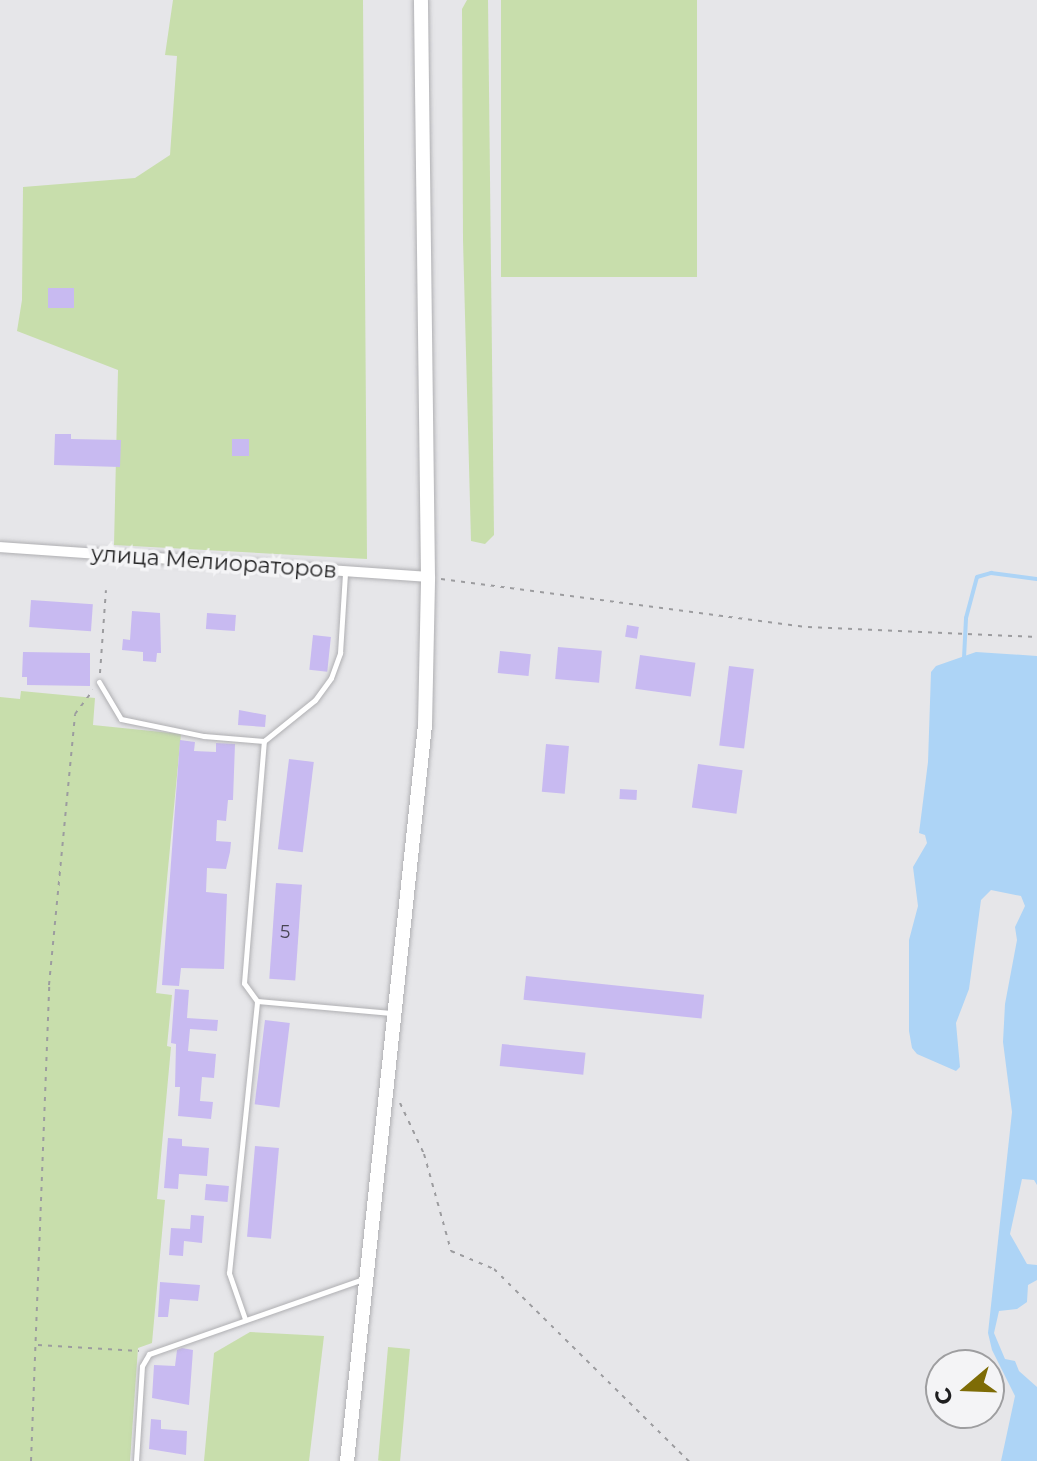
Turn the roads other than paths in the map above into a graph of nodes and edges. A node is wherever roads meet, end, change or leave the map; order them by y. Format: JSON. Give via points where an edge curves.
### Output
{"nodes":[{"id":1,"x":421,"y":0,"type":"edge"},
{"id":2,"x":0,"y":547,"type":"edge"},
{"id":3,"x":345,"y":572,"type":"junction"},
{"id":4,"x":428,"y":577,"type":"junction"},
{"id":5,"x":99,"y":682,"type":"road end"},
{"id":6,"x":264,"y":741,"type":"junction"},
{"id":7,"x":257,"y":1001,"type":"junction"},
{"id":8,"x":396,"y":1014,"type":"junction"},
{"id":9,"x":368,"y":1277,"type":"junction"},
{"id":10,"x":245,"y":1319,"type":"junction"},
{"id":11,"x":136,"y":1461,"type":"edge"},
{"id":12,"x":347,"y":1461,"type":"edge"}],
"edges":[{"from":1,"to":4,"type":"main road"},
{"from":2,"to":3,"type":"street","name":"улица Мелиораторов"},
{"from":3,"to":4,"type":"street","name":"улица Мелиораторов"},
{"from":3,"to":6,"type":"lane","via":[[340,653],[331,678],[315,700]]},
{"from":4,"to":8,"type":"main road","via":[[425,725]]},
{"from":5,"to":6,"type":"lane","via":[[121,719],[204,736]]},
{"from":6,"to":7,"type":"lane","via":[[244,983]]},
{"from":7,"to":8,"type":"lane"},
{"from":7,"to":10,"type":"lane","via":[[229,1273]]},
{"from":8,"to":9,"type":"main road"},
{"from":9,"to":10,"type":"lane"},
{"from":9,"to":12,"type":"main road"},
{"from":10,"to":11,"type":"lane","via":[[149,1354],[142,1366]]}]}
